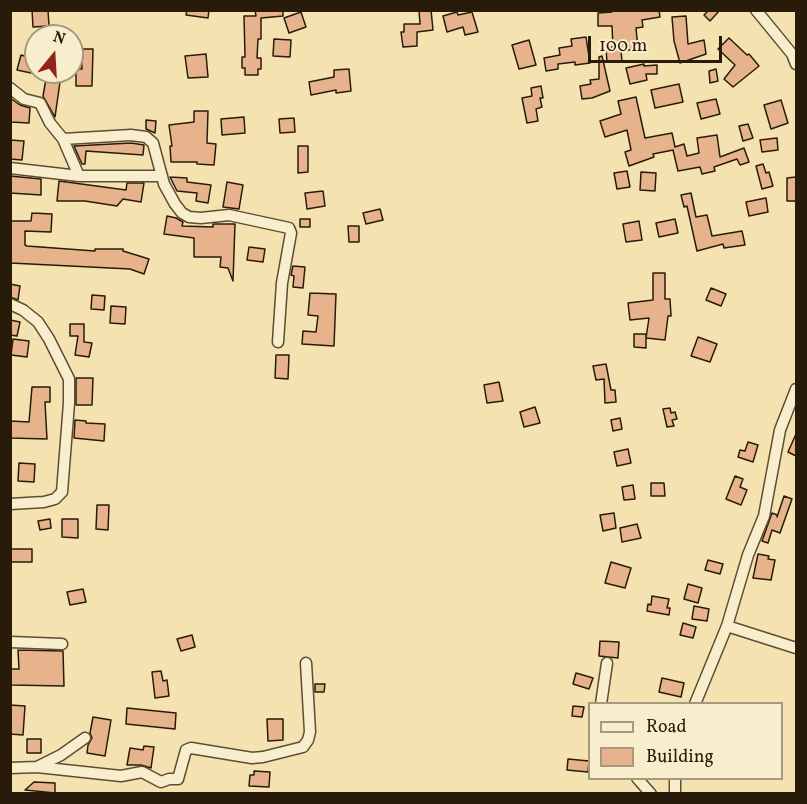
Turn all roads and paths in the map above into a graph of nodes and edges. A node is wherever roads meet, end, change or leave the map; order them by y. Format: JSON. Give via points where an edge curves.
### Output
{"nodes":[{"id":1,"x":756,"y":10,"type":"edge"},
{"id":2,"x":796,"y":64,"type":"edge"},
{"id":3,"x":10,"y":88,"type":"edge"},
{"id":4,"x":63,"y":139,"type":"junction"},
{"id":5,"x":10,"y":168,"type":"edge"},
{"id":6,"x":79,"y":176,"type":"junction"},
{"id":7,"x":162,"y":176,"type":"junction"},
{"id":8,"x":10,"y":304,"type":"edge"},
{"id":9,"x":278,"y":342,"type":"dead end"},
{"id":10,"x":796,"y":389,"type":"edge"},
{"id":11,"x":10,"y":504,"type":"edge"},
{"id":12,"x":728,"y":626,"type":"junction"},
{"id":13,"x":10,"y":642,"type":"edge"},
{"id":14,"x":62,"y":644,"type":"dead end"},
{"id":15,"x":796,"y":648,"type":"edge"},
{"id":16,"x":306,"y":663,"type":"dead end"},
{"id":17,"x":607,"y":663,"type":"dead end"},
{"id":18,"x":601,"y":702,"type":"edge"},
{"id":19,"x":695,"y":702,"type":"edge"},
{"id":20,"x":85,"y":738,"type":"dead end"},
{"id":21,"x":37,"y":767,"type":"junction"},
{"id":22,"x":10,"y":768,"type":"edge"},
{"id":23,"x":639,"y":780,"type":"edge"},
{"id":24,"x":651,"y":794,"type":"edge"}],
"edges":[{"from":1,"to":2,"type":"street"},
{"from":3,"to":4,"type":"street","via":[[24,99],[40,103]]},
{"from":4,"to":6,"type":"street"},
{"from":4,"to":7,"type":"street","via":[[146,137],[153,143]]},
{"from":5,"to":6,"type":"street"},
{"from":6,"to":7,"type":"street"},
{"from":7,"to":9,"type":"street","via":[[175,204],[189,217],[229,215],[289,228]]},
{"from":8,"to":11,"type":"street","via":[[38,322],[69,379],[62,492],[44,502]]},
{"from":10,"to":12,"type":"street","via":[[780,430],[764,516],[748,555]]},
{"from":12,"to":15,"type":"street"},
{"from":12,"to":19,"type":"street"},
{"from":13,"to":14,"type":"street"},
{"from":16,"to":21,"type":"street","via":[[310,732],[303,747],[252,758],[191,748],[186,750],[178,779],[161,782],[142,772],[121,776]]},
{"from":17,"to":18,"type":"street"},
{"from":20,"to":21,"type":"street"},
{"from":21,"to":22,"type":"street"},
{"from":23,"to":24,"type":"street"}]}
